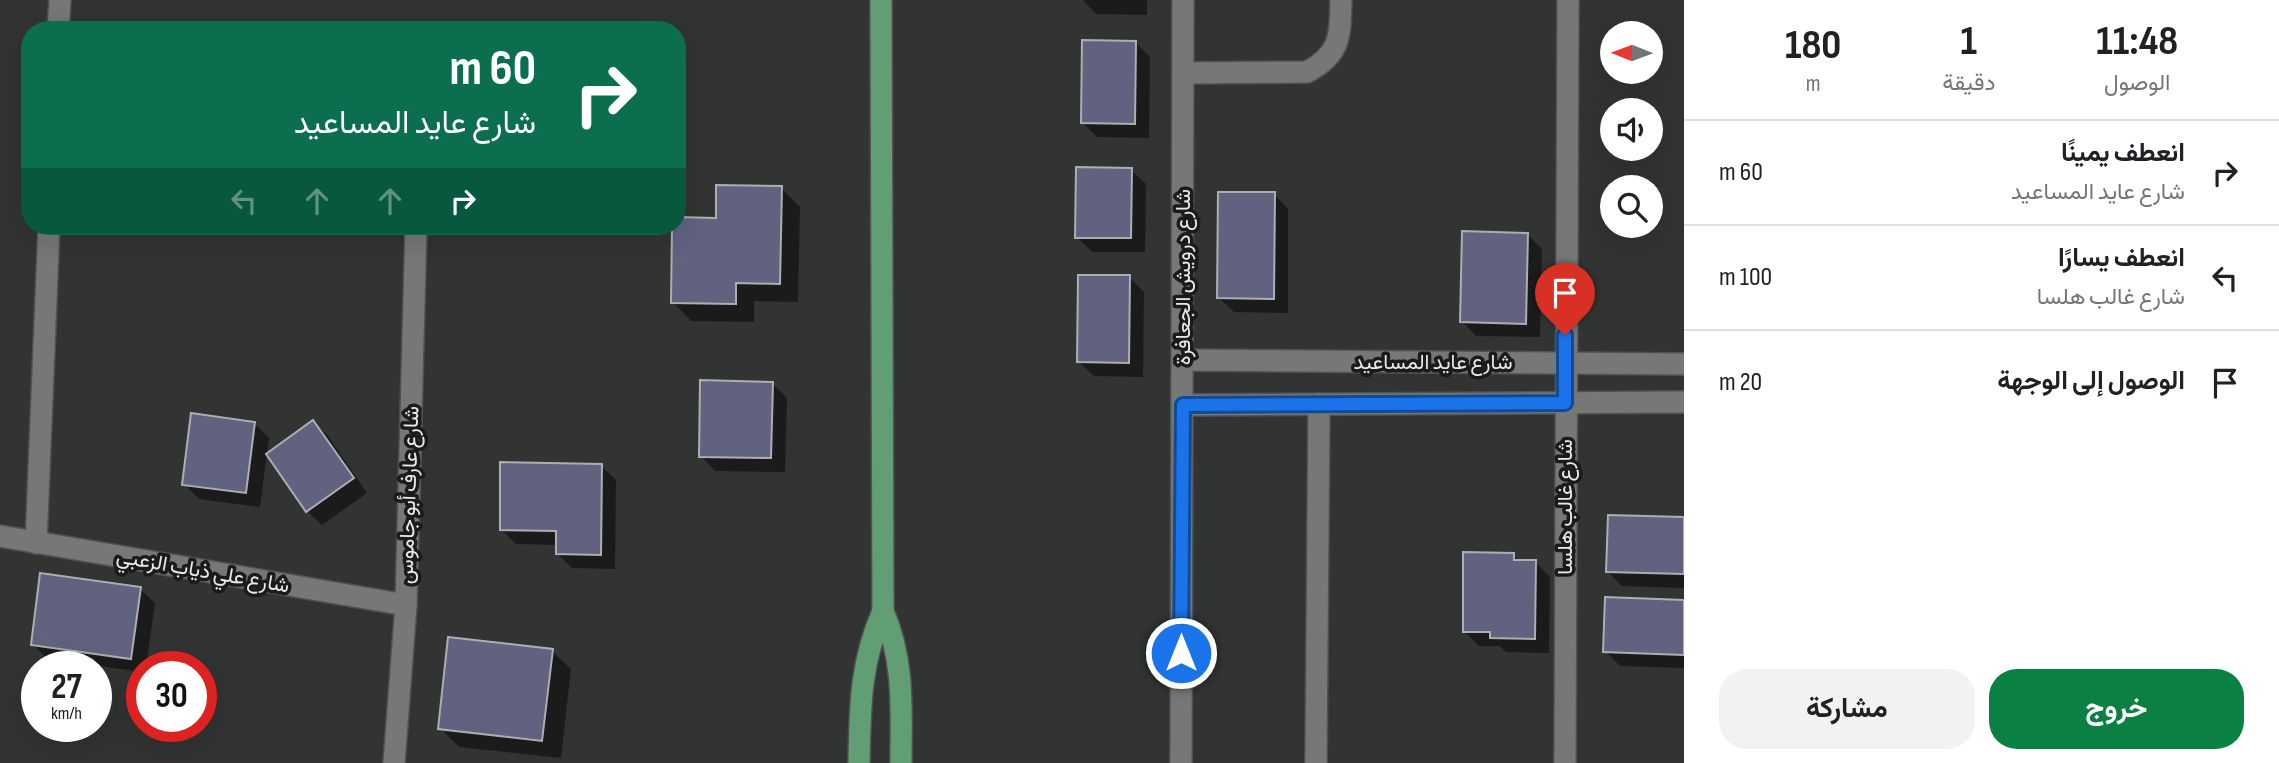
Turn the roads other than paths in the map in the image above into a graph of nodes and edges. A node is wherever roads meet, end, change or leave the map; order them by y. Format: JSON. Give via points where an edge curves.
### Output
{"nodes":[{"id":1,"x":60,"y":0,"type":"edge"},
{"id":2,"x":881,"y":0,"type":"edge"},
{"id":3,"x":1183,"y":0,"type":"edge"},
{"id":4,"x":1341,"y":0,"type":"edge"},
{"id":5,"x":1568,"y":0,"type":"edge"},
{"id":6,"x":59,"y":21,"type":"edge"},
{"id":7,"x":1183,"y":73,"type":"junction"},
{"id":8,"x":49,"y":235,"type":"edge"},
{"id":9,"x":416,"y":235,"type":"edge"},
{"id":10,"x":1183,"y":360,"type":"junction"},
{"id":11,"x":1565,"y":363,"type":"junction"},
{"id":12,"x":1684,"y":364,"type":"edge"},
{"id":13,"x":1684,"y":402,"type":"edge"},
{"id":14,"x":1565,"y":403,"type":"junction"},
{"id":15,"x":1319,"y":404,"type":"junction"},
{"id":16,"x":1183,"y":405,"type":"junction"},
{"id":17,"x":0,"y":536,"type":"edge"},
{"id":18,"x":36,"y":543,"type":"junction"},
{"id":19,"x":406,"y":605,"type":"junction"},
{"id":20,"x":883,"y":611,"type":"junction"},
{"id":21,"x":394,"y":763,"type":"edge"},
{"id":22,"x":859,"y":763,"type":"edge"},
{"id":23,"x":901,"y":763,"type":"edge"},
{"id":24,"x":1181,"y":763,"type":"edge"},
{"id":25,"x":1316,"y":763,"type":"edge"},
{"id":26,"x":1565,"y":763,"type":"edge"}],
"edges":[{"from":1,"to":6,"type":"street"},
{"from":2,"to":20,"type":"main road"},
{"from":3,"to":7,"type":"street","name":"شارع درويش الجعافرة"},
{"from":4,"to":7,"type":"street","via":[[1337,47],[1324,63],[1307,72]]},
{"from":5,"to":11,"type":"street","name":"شارع غالب هلسا"},
{"from":7,"to":10,"type":"street","name":"شارع درويش الجعافرة"},
{"from":8,"to":18,"type":"street"},
{"from":9,"to":19,"type":"street","name":"شارع عارف أبو جاموس"},
{"from":10,"to":11,"type":"street","name":"شارع عايد المساعيد"},
{"from":10,"to":16,"type":"street","name":"شارع درويش الجعافرة"},
{"from":11,"to":12,"type":"street","name":"شارع عايد المساعيد"},
{"from":11,"to":14,"type":"street","name":"شارع غالب هلسا"},
{"from":13,"to":14,"type":"street","name":"شارع عايد المساعيد"},
{"from":14,"to":15,"type":"street","name":"شارع عايد المساعيد"},
{"from":14,"to":26,"type":"street","name":"شارع غالب هلسا"},
{"from":15,"to":16,"type":"street","name":"شارع عايد المساعيد"},
{"from":15,"to":25,"type":"street"},
{"from":16,"to":24,"type":"street","name":"شارع درويش الجعافرة"},
{"from":17,"to":18,"type":"street","name":"شارع علي ذياب الزعبي"},
{"from":18,"to":19,"type":"street","name":"شارع علي ذياب الزعبي"},
{"from":19,"to":21,"type":"street","name":"شارع عارف أبو جاموس"},
{"from":20,"to":22,"type":"main road","via":[[863,675]]},
{"from":20,"to":23,"type":"main road","via":[[901,675]]}]}
